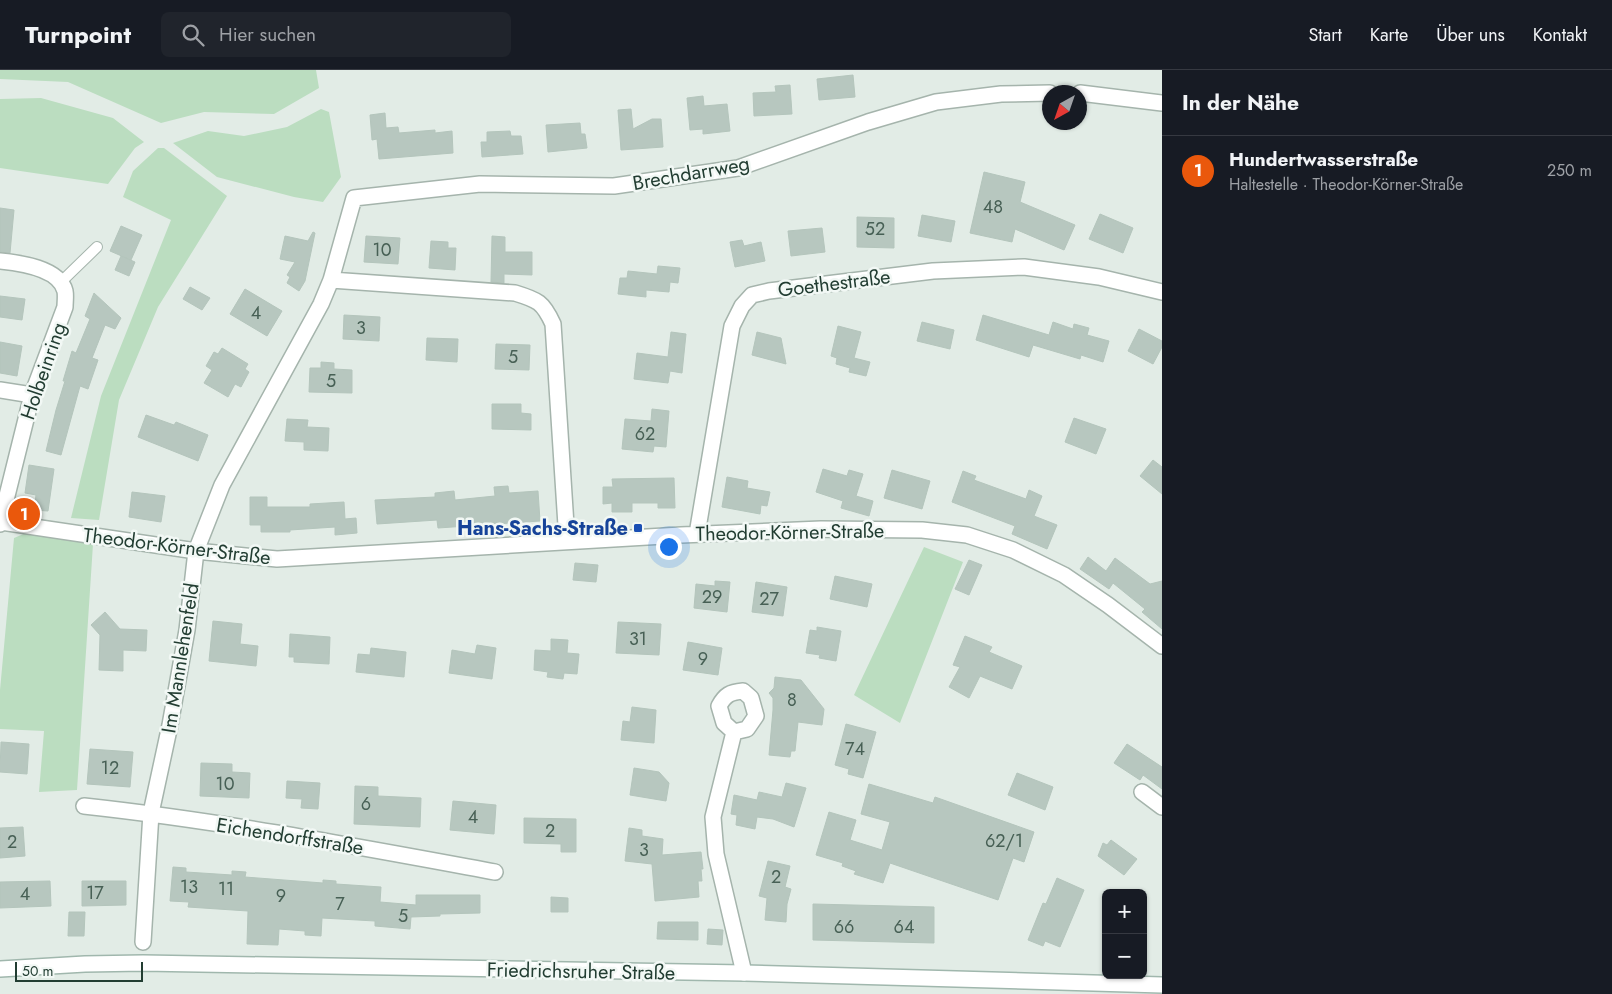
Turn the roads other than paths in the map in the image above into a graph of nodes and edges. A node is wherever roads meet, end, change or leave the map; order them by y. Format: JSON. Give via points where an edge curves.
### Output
{"nodes":[{"id":1,"x":1042,"y":93,"type":"edge"},
{"id":2,"x":1087,"y":94,"type":"edge"},
{"id":3,"x":1162,"y":103,"type":"edge"},
{"id":4,"x":354,"y":198,"type":"joint"},
{"id":5,"x":97,"y":247,"type":"dead end"},
{"id":6,"x":0,"y":261,"type":"edge"},
{"id":7,"x":331,"y":280,"type":"junction"},
{"id":8,"x":61,"y":282,"type":"junction"},
{"id":9,"x":1162,"y":292,"type":"edge"},
{"id":10,"x":0,"y":390,"type":"edge"},
{"id":11,"x":32,"y":395,"type":"junction"},
{"id":12,"x":0,"y":523,"type":"edge"},
{"id":13,"x":697,"y":534,"type":"junction"},
{"id":14,"x":567,"y":540,"type":"junction"},
{"id":15,"x":196,"y":551,"type":"junction"},
{"id":16,"x":1162,"y":646,"type":"edge"},
{"id":17,"x":734,"y":732,"type":"dead end"},
{"id":18,"x":1142,"y":792,"type":"dead end"},
{"id":19,"x":84,"y":806,"type":"dead end"},
{"id":20,"x":1162,"y":807,"type":"edge"},
{"id":21,"x":151,"y":813,"type":"junction"},
{"id":22,"x":495,"y":872,"type":"dead end"},
{"id":23,"x":143,"y":942,"type":"dead end"},
{"id":24,"x":0,"y":969,"type":"edge"},
{"id":25,"x":744,"y":974,"type":"junction"},
{"id":26,"x":1162,"y":985,"type":"edge"}],
"edges":[{"from":1,"to":4,"type":"street","name":"Brechdarrweg","via":[[1001,94],[936,102],[868,122],[738,168],[614,186],[480,184]]},
{"from":2,"to":3,"type":"street"},
{"from":4,"to":7,"type":"street","name":"Im Mannlehenfeld"},
{"from":5,"to":8,"type":"lane"},
{"from":6,"to":8,"type":"street","via":[[21,263],[46,271]]},
{"from":7,"to":14,"type":"street","via":[[515,293],[532,298],[545,308],[553,324]]},
{"from":7,"to":15,"type":"street","name":"Im Mannlehenfeld","via":[[222,485]]},
{"from":8,"to":11,"type":"street","name":"Holbeinring","via":[[65,307]]},
{"from":9,"to":13,"type":"street","name":"Goethestraße","via":[[1100,277],[1024,267],[933,271],[752,295],[732,326]]},
{"from":10,"to":11,"type":"street"},
{"from":11,"to":12,"type":"street","name":"Holbeinring"},
{"from":12,"to":15,"type":"street","name":"Theodor-Körner-Straße"},
{"from":13,"to":14,"type":"street","name":"Theodor-Körner-Straße"},
{"from":13,"to":16,"type":"street","name":"Theodor-Körner-Straße","via":[[830,529],[922,530],[967,535],[1013,550],[1064,575]]},
{"from":14,"to":15,"type":"street","name":"Theodor-Körner-Straße","via":[[276,558]]},
{"from":15,"to":21,"type":"street","name":"Im Mannlehenfeld","via":[[184,646]]},
{"from":17,"to":25,"type":"street","via":[[713,816],[716,854]]},
{"from":18,"to":20,"type":"street"},
{"from":19,"to":21,"type":"street","name":"Eichendorffstraße"},
{"from":21,"to":22,"type":"street","name":"Eichendorffstraße"},
{"from":21,"to":23,"type":"street","name":"Im Mannlehenfeld"},
{"from":24,"to":25,"type":"street","name":"Friedrichsruher Straße","via":[[143,963]]},
{"from":25,"to":26,"type":"street","name":"Friedrichsruher Straße"}]}
